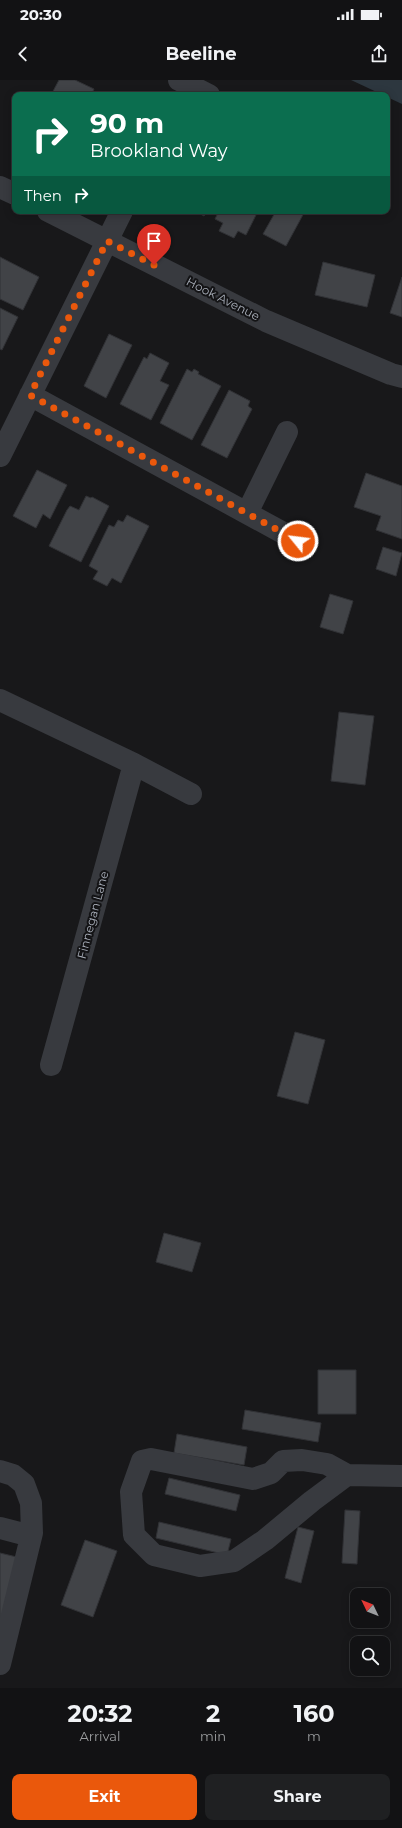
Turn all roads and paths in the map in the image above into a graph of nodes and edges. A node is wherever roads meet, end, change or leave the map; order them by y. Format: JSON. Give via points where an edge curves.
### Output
{"nodes":[{"id":1,"x":183,"y":86,"type":"edge"},
{"id":2,"x":200,"y":92,"type":"edge"},
{"id":3,"x":0,"y":187,"type":"edge"},
{"id":4,"x":12,"y":193,"type":"edge"},
{"id":5,"x":54,"y":214,"type":"edge"},
{"id":6,"x":120,"y":214,"type":"edge"},
{"id":7,"x":107,"y":241,"type":"junction"},
{"id":8,"x":402,"y":377,"type":"edge"},
{"id":9,"x":30,"y":395,"type":"junction"},
{"id":10,"x":287,"y":432,"type":"dead end"},
{"id":11,"x":0,"y":456,"type":"edge"},
{"id":12,"x":247,"y":513,"type":"junction"},
{"id":13,"x":298,"y":541,"type":"dead end"},
{"id":14,"x":0,"y":700,"type":"edge"},
{"id":15,"x":134,"y":764,"type":"junction"},
{"id":16,"x":191,"y":794,"type":"dead end"},
{"id":17,"x":51,"y":1066,"type":"dead end"},
{"id":18,"x":0,"y":1472,"type":"edge"},
{"id":19,"x":347,"y":1475,"type":"junction"},
{"id":20,"x":402,"y":1476,"type":"edge"},
{"id":21,"x":0,"y":1528,"type":"edge"},
{"id":22,"x":31,"y":1536,"type":"junction"},
{"id":23,"x":0,"y":1664,"type":"edge"}],
"edges":[{"from":1,"to":2,"type":"street"},
{"from":3,"to":4,"type":"street"},
{"from":5,"to":7,"type":"street","name":"Hook Avenue"},
{"from":6,"to":7,"type":"street"},
{"from":7,"to":8,"type":"street","name":"Hook Avenue","via":[[266,322]]},
{"from":7,"to":9,"type":"street"},
{"from":9,"to":11,"type":"street"},
{"from":9,"to":12,"type":"street"},
{"from":10,"to":12,"type":"street"},
{"from":12,"to":13,"type":"street"},
{"from":14,"to":15,"type":"street"},
{"from":15,"to":16,"type":"street"},
{"from":15,"to":17,"type":"street","name":"Finnegan Lane"},
{"from":18,"to":22,"type":"street","via":[[13,1475],[24,1484],[31,1503]]},
{"from":19,"to":19,"type":"street","via":[[265,1540],[234,1561],[200,1566],[154,1555],[134,1535],[131,1492],[142,1461],[151,1459],[253,1479],[271,1473],[283,1461],[302,1460],[327,1464]]},
{"from":19,"to":20,"type":"street"},
{"from":21,"to":22,"type":"street"},
{"from":22,"to":23,"type":"street"}]}
